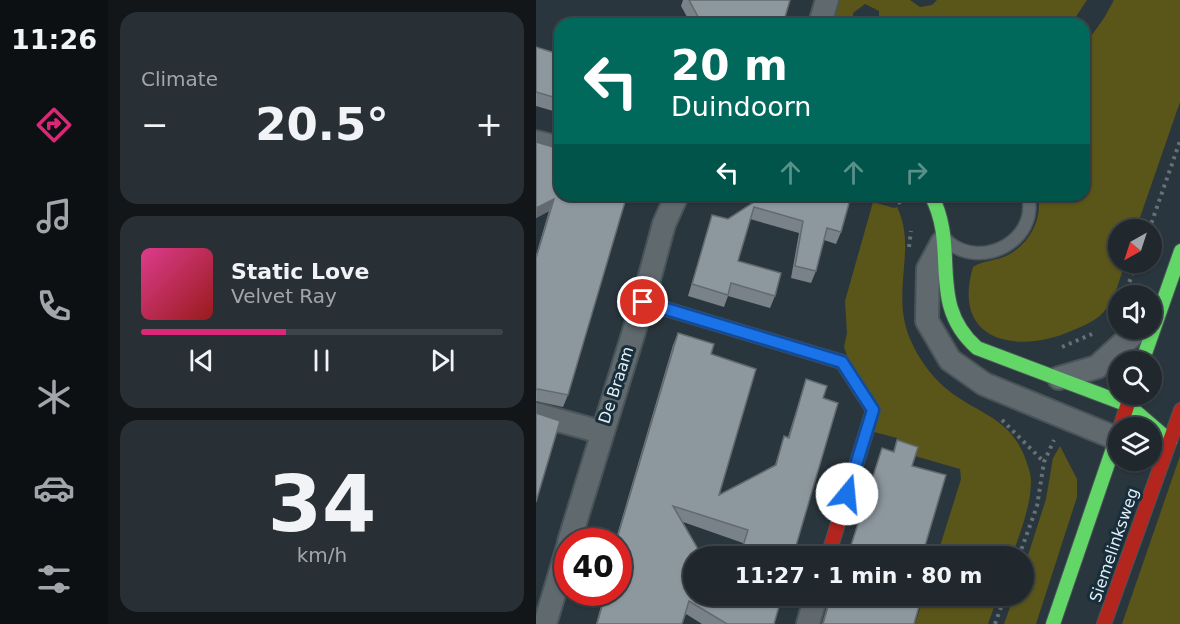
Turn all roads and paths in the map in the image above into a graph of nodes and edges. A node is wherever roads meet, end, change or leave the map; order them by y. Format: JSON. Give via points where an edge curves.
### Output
{"nodes":[{"id":1,"x":827,"y":0,"type":"edge"},
{"id":2,"x":822,"y":18,"type":"edge"},
{"id":3,"x":1181,"y":138,"type":"edge"},
{"id":4,"x":536,"y":142,"type":"edge"},
{"id":5,"x":554,"y":146,"type":"edge"},
{"id":6,"x":674,"y":201,"type":"edge"},
{"id":7,"x":934,"y":201,"type":"edge"},
{"id":8,"x":1028,"y":201,"type":"edge"},
{"id":9,"x":1153,"y":219,"type":"edge"},
{"id":10,"x":944,"y":239,"type":"junction"},
{"id":11,"x":1181,"y":251,"type":"edge"},
{"id":12,"x":1162,"y":299,"type":"edge"},
{"id":13,"x":643,"y":302,"type":"junction"},
{"id":14,"x":1092,"y":334,"type":"dead end"},
{"id":15,"x":1129,"y":339,"type":"edge"},
{"id":16,"x":1054,"y":349,"type":"dead end"},
{"id":17,"x":1059,"y":378,"type":"junction"},
{"id":18,"x":1108,"y":393,"type":"edge"},
{"id":19,"x":1181,"y":410,"type":"edge"},
{"id":20,"x":536,"y":414,"type":"edge"},
{"id":21,"x":1108,"y":431,"type":"edge"},
{"id":22,"x":601,"y":432,"type":"junction"},
{"id":23,"x":1162,"y":437,"type":"edge"},
{"id":24,"x":1108,"y":464,"type":"edge"},
{"id":25,"x":1151,"y":471,"type":"edge"},
{"id":26,"x":573,"y":528,"type":"edge"},
{"id":27,"x":831,"y":546,"type":"edge"},
{"id":28,"x":554,"y":594,"type":"edge"},
{"id":29,"x":813,"y":606,"type":"edge"},
{"id":30,"x":1002,"y":606,"type":"edge"},
{"id":31,"x":545,"y":624,"type":"edge"},
{"id":32,"x":808,"y":624,"type":"edge"},
{"id":33,"x":995,"y":624,"type":"edge"},
{"id":34,"x":1053,"y":624,"type":"edge"},
{"id":35,"x":1104,"y":624,"type":"edge"}],
"edges":[{"from":1,"to":2,"type":"street"},
{"from":3,"to":9,"type":"path"},
{"from":4,"to":5,"type":"street"},
{"from":6,"to":13,"type":"street","name":"De Braam","via":[[664,224]]},
{"from":7,"to":10,"type":"street"},
{"from":8,"to":10,"type":"lane","via":[[1025,225],[1000,250],[977,254],[954,247]]},
{"from":10,"to":17,"type":"street","via":[[947,294],[952,315],[963,334],[977,348]]},
{"from":10,"to":21,"type":"street","via":[[928,269],[927,321],[950,360],[984,384]]},
{"from":11,"to":12,"type":"street"},
{"from":13,"to":22,"type":"street","name":"De Braam"},
{"from":13,"to":27,"type":"street","via":[[842,362],[873,410]]},
{"from":14,"to":16,"type":"path"},
{"from":15,"to":17,"type":"street","via":[[1097,367]]},
{"from":17,"to":18,"type":"street"},
{"from":19,"to":23,"type":"street","name":"Siemelinksweg"},
{"from":20,"to":22,"type":"street"},
{"from":22,"to":26,"type":"street","name":"De Braam"},
{"from":24,"to":34,"type":"street","name":"Siemelinksweg"},
{"from":25,"to":35,"type":"street","name":"Siemelinksweg"},
{"from":28,"to":31,"type":"street"},
{"from":29,"to":32,"type":"street"},
{"from":30,"to":33,"type":"path"}]}
